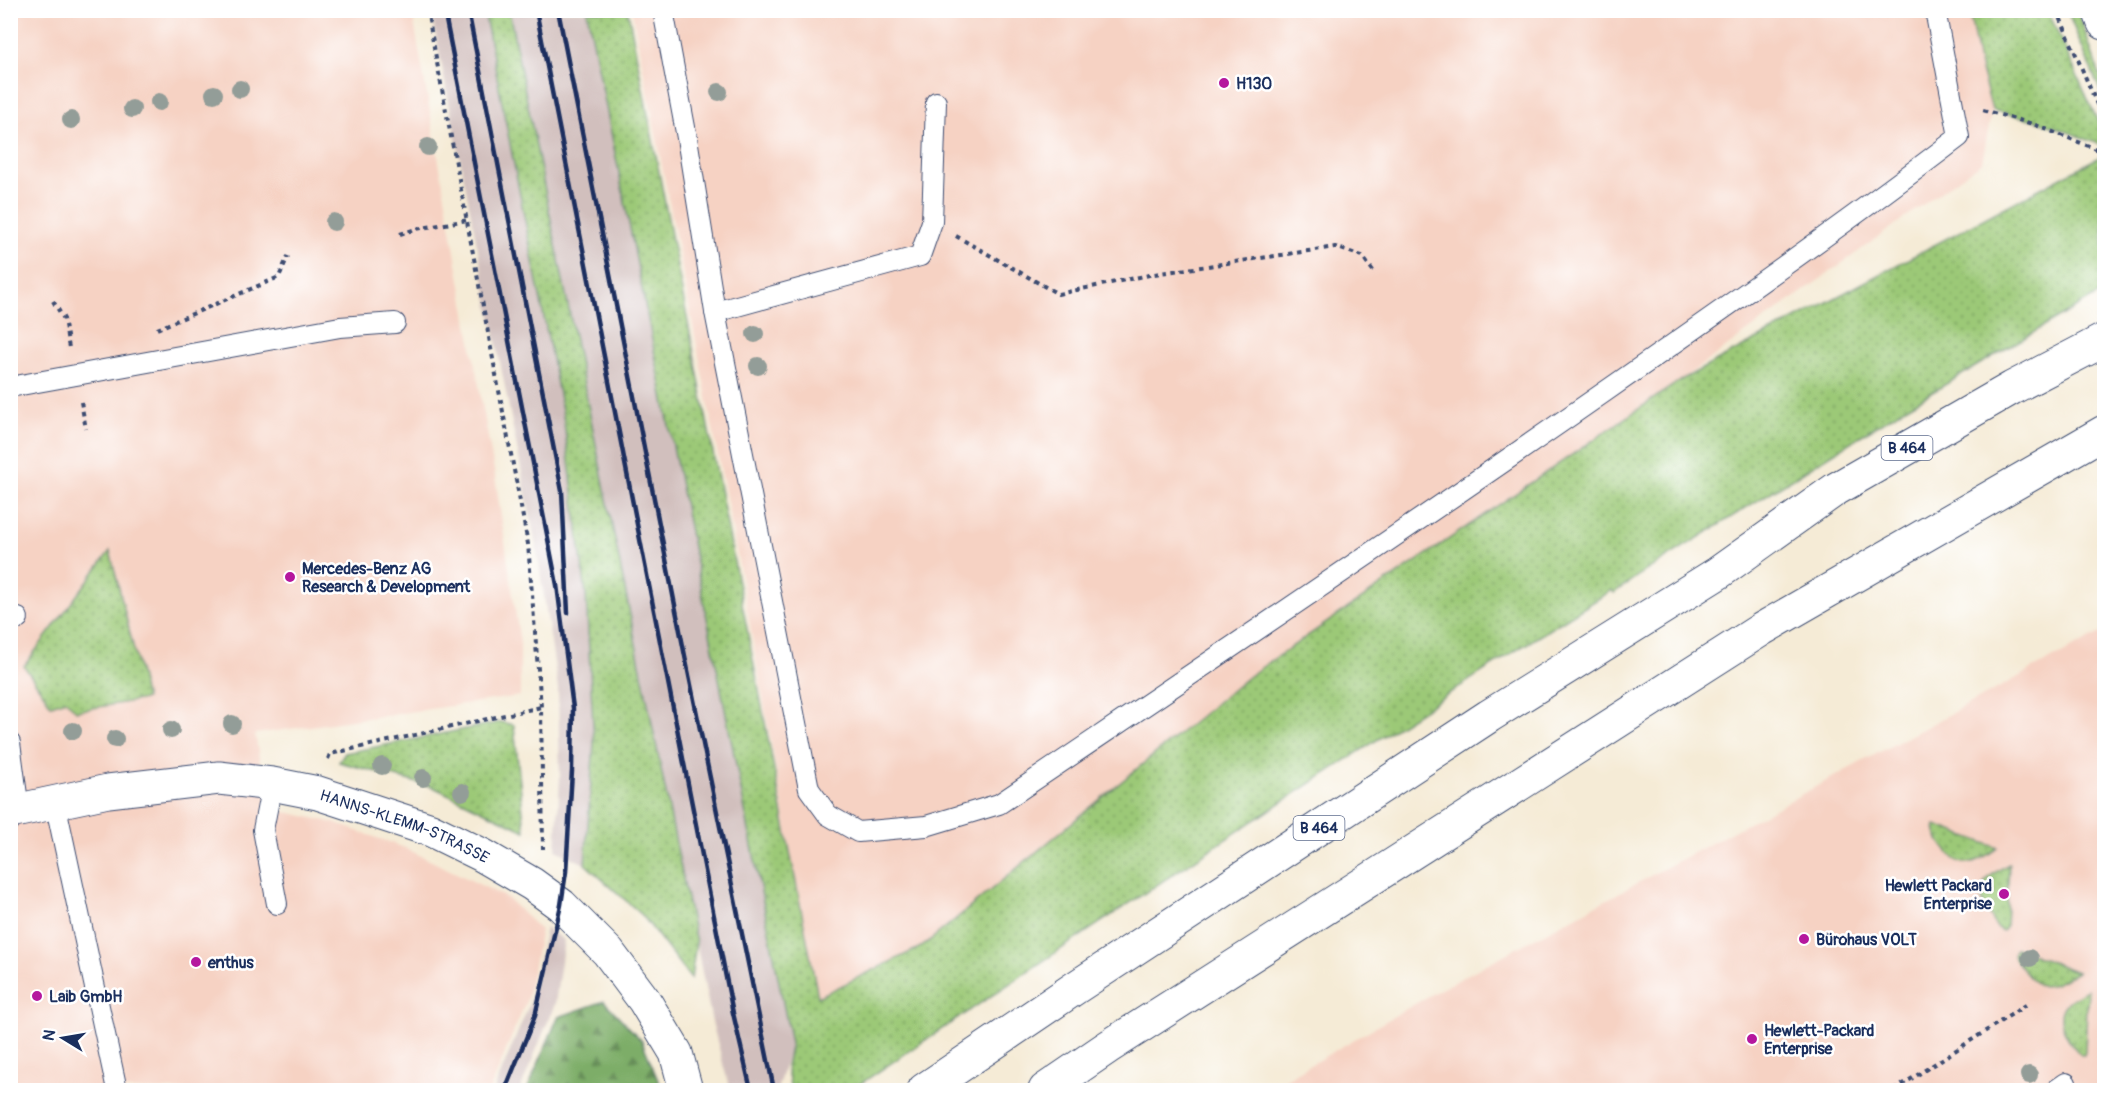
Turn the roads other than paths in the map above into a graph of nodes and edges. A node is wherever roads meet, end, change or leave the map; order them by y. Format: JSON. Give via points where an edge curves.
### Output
{"nodes":[{"id":1,"x":663,"y":10,"type":"edge"},
{"id":2,"x":1935,"y":10,"type":"edge"},
{"id":3,"x":2099,"y":10,"type":"edge"},
{"id":4,"x":2104,"y":23,"type":"edge"},
{"id":5,"x":936,"y":102,"type":"dead end"},
{"id":6,"x":715,"y":312,"type":"junction"},
{"id":7,"x":395,"y":323,"type":"dead end"},
{"id":8,"x":2104,"y":340,"type":"edge"},
{"id":9,"x":10,"y":387,"type":"edge"},
{"id":10,"x":2104,"y":432,"type":"edge"},
{"id":11,"x":10,"y":743,"type":"edge"},
{"id":12,"x":272,"y":784,"type":"junction"},
{"id":13,"x":55,"y":802,"type":"junction"},
{"id":14,"x":15,"y":811,"type":"edge"},
{"id":15,"x":277,"y":904,"type":"dead end"},
{"id":16,"x":117,"y":1090,"type":"edge"},
{"id":17,"x":686,"y":1090,"type":"edge"},
{"id":18,"x":924,"y":1090,"type":"edge"},
{"id":19,"x":1045,"y":1090,"type":"edge"}],
"edges":[{"from":1,"to":6,"type":"lane"},
{"from":2,"to":6,"type":"lane","via":[[1959,137],[1750,290],[1431,513],[999,804],[926,826],[858,832],[828,815],[810,789]]},
{"from":3,"to":4,"type":"main road"},
{"from":5,"to":6,"type":"lane","via":[[932,222],[920,256]]},
{"from":7,"to":9,"type":"lane","via":[[340,327]]},
{"from":8,"to":18,"type":"main road","number":"B 464","via":[[1836,489],[1718,573],[1489,716]]},
{"from":10,"to":19,"type":"main road","via":[[1762,630]]},
{"from":11,"to":14,"type":"lane"},
{"from":12,"to":13,"type":"main road","name":"HANNS-KLEMM-STRASSE","via":[[219,778],[108,791]]},
{"from":12,"to":15,"type":"lane","via":[[263,830]]},
{"from":12,"to":17,"type":"main road","name":"HANNS-KLEMM-STRASSE","via":[[318,793],[431,830],[482,855],[561,905],[608,952],[644,1000],[676,1053]]},
{"from":13,"to":14,"type":"main road","name":"HANNS-KLEMM-STRASSE"},
{"from":13,"to":16,"type":"lane"}]}
